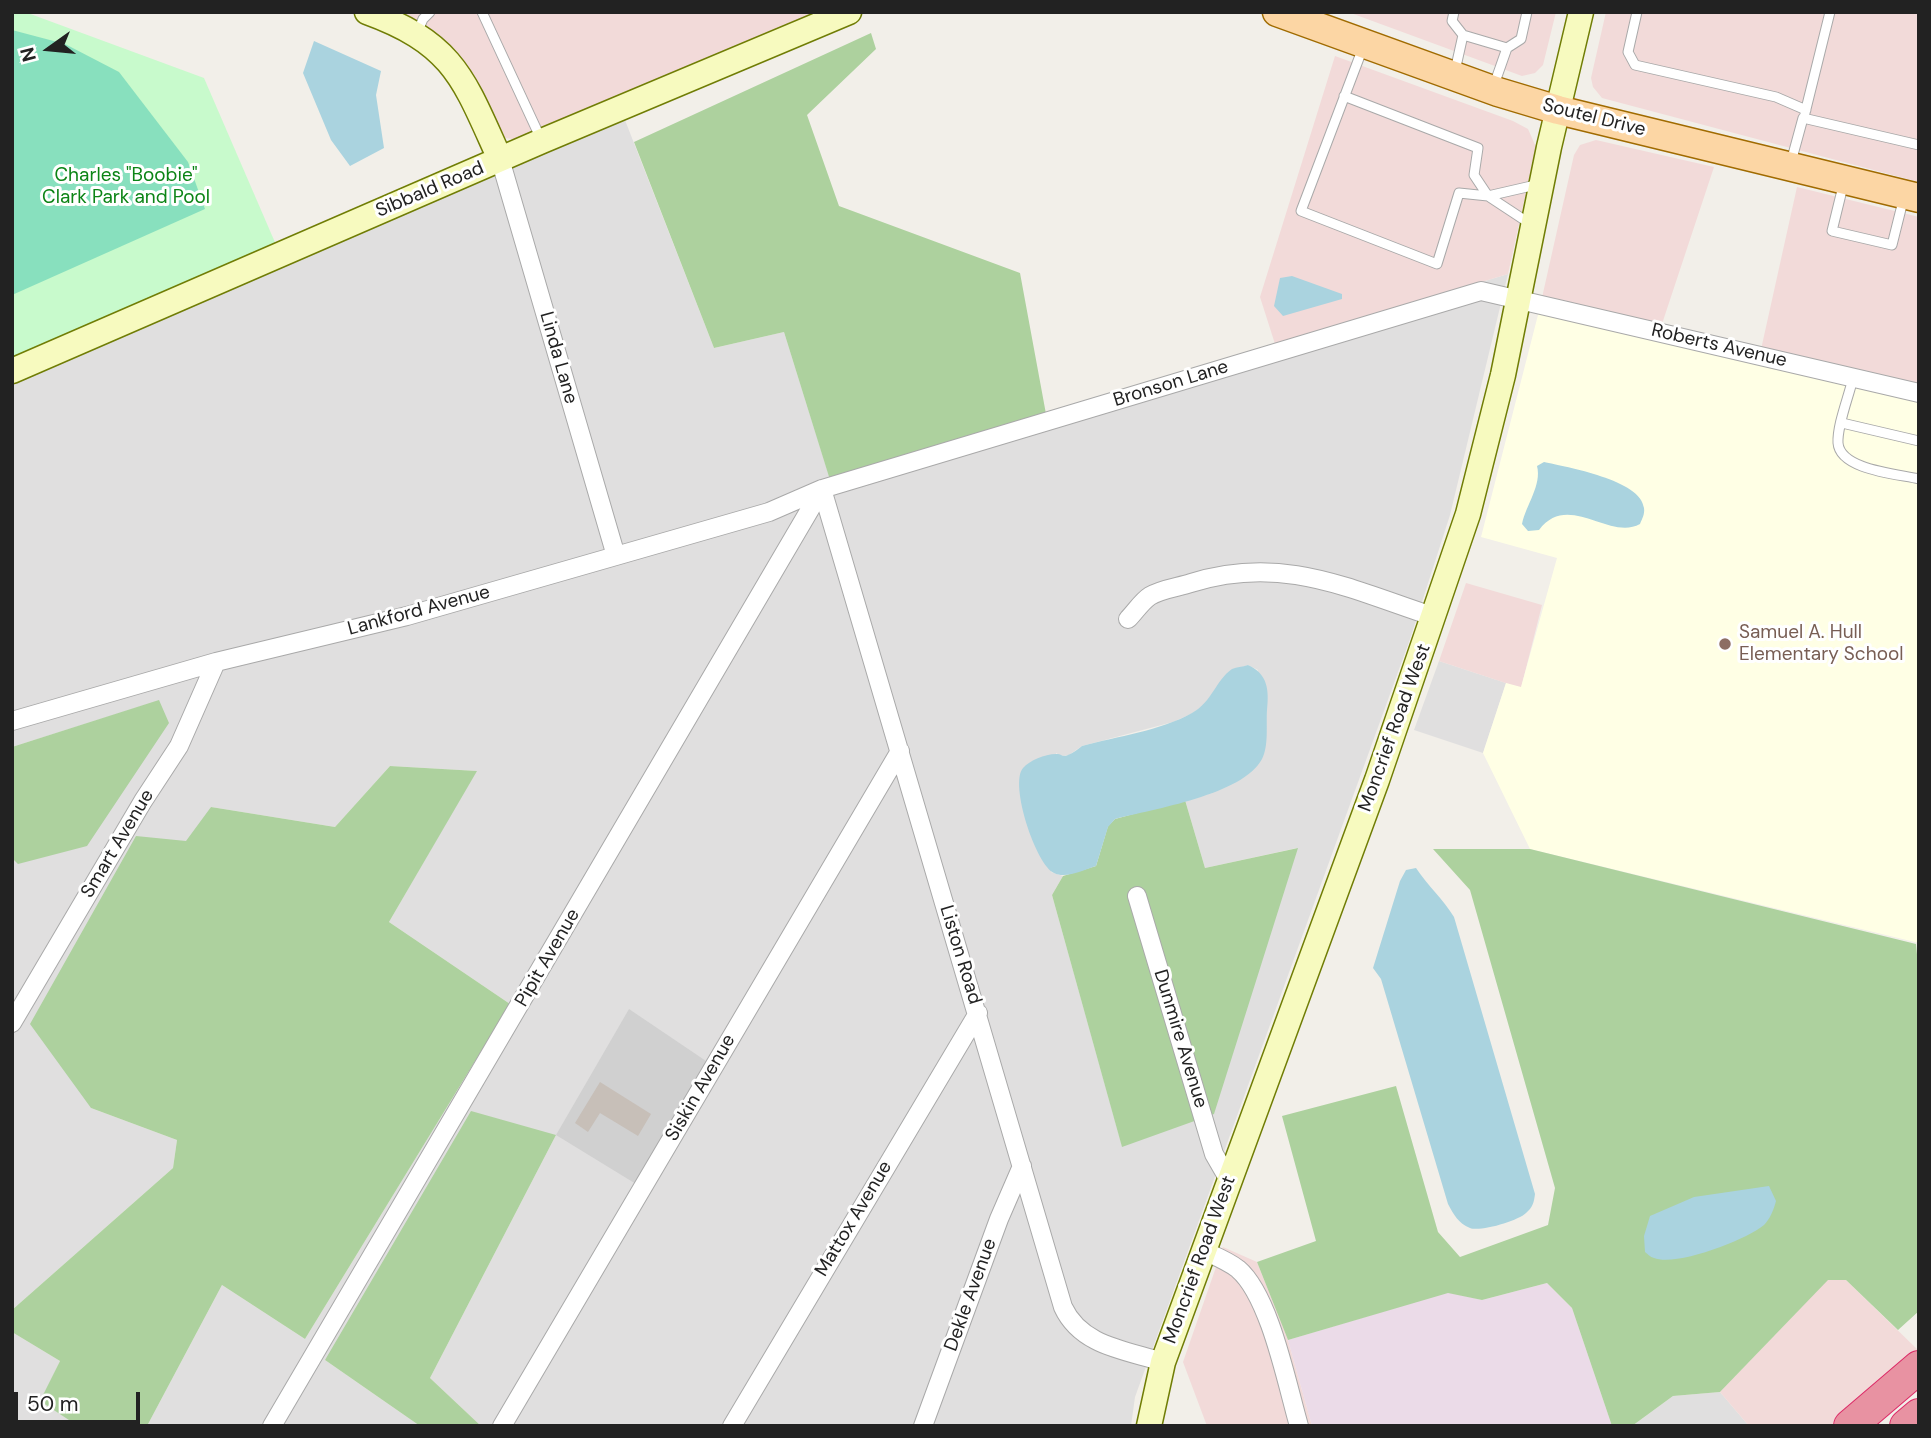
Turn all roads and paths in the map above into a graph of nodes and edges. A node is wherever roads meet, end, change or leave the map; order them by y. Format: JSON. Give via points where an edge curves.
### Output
{"nodes":[{"id":1,"x":367,"y":12,"type":"edge"},
{"id":2,"x":430,"y":12,"type":"edge"},
{"id":3,"x":482,"y":12,"type":"edge"},
{"id":4,"x":849,"y":12,"type":"edge"},
{"id":5,"x":1277,"y":12,"type":"edge"},
{"id":6,"x":1454,"y":12,"type":"edge"},
{"id":7,"x":1527,"y":12,"type":"edge"},
{"id":8,"x":1581,"y":12,"type":"edge"},
{"id":9,"x":1637,"y":12,"type":"edge"},
{"id":10,"x":1830,"y":12,"type":"edge"},
{"id":11,"x":417,"y":34,"type":"junction"},
{"id":12,"x":1463,"y":35,"type":"junction"},
{"id":13,"x":1364,"y":44,"type":"junction"},
{"id":14,"x":1507,"y":48,"type":"junction"},
{"id":15,"x":1454,"y":76,"type":"junction"},
{"id":16,"x":1493,"y":90,"type":"junction"},
{"id":17,"x":1344,"y":96,"type":"junction"},
{"id":18,"x":1558,"y":110,"type":"junction"},
{"id":19,"x":1805,"y":114,"type":"junction"},
{"id":20,"x":542,"y":141,"type":"junction"},
{"id":21,"x":1919,"y":145,"type":"edge"},
{"id":22,"x":500,"y":159,"type":"junction"},
{"id":23,"x":1790,"y":167,"type":"junction"},
{"id":24,"x":1474,"y":175,"type":"junction"},
{"id":25,"x":1844,"y":180,"type":"junction"},
{"id":26,"x":1542,"y":184,"type":"junction"},
{"id":27,"x":1459,"y":193,"type":"junction"},
{"id":28,"x":1488,"y":196,"type":"junction"},
{"id":29,"x":1911,"y":197,"type":"edge"},
{"id":30,"x":1534,"y":226,"type":"junction"},
{"id":31,"x":1520,"y":299,"type":"junction"},
{"id":32,"x":12,"y":371,"type":"edge"},
{"id":33,"x":1853,"y":378,"type":"junction"},
{"id":34,"x":1919,"y":394,"type":"edge"},
{"id":35,"x":1842,"y":423,"type":"junction"},
{"id":36,"x":1919,"y":441,"type":"edge"},
{"id":37,"x":1919,"y":479,"type":"edge"},
{"id":38,"x":822,"y":489,"type":"junction"},
{"id":39,"x":616,"y":556,"type":"junction"},
{"id":40,"x":1434,"y":617,"type":"junction"},
{"id":41,"x":1129,"y":619,"type":"dead end"},
{"id":42,"x":216,"y":662,"type":"junction"},
{"id":43,"x":12,"y":721,"type":"edge"},
{"id":44,"x":900,"y":751,"type":"junction"},
{"id":45,"x":1136,"y":896,"type":"dead end"},
{"id":46,"x":978,"y":1013,"type":"junction"},
{"id":47,"x":12,"y":1023,"type":"edge"},
{"id":48,"x":1022,"y":1166,"type":"junction"},
{"id":49,"x":1229,"y":1180,"type":"junction"},
{"id":50,"x":1204,"y":1251,"type":"junction"},
{"id":51,"x":1163,"y":1362,"type":"junction"},
{"id":52,"x":1919,"y":1367,"type":"edge"},
{"id":53,"x":1919,"y":1415,"type":"edge"},
{"id":54,"x":272,"y":1426,"type":"edge"},
{"id":55,"x":502,"y":1426,"type":"edge"},
{"id":56,"x":732,"y":1426,"type":"edge"},
{"id":57,"x":922,"y":1426,"type":"edge"},
{"id":58,"x":1149,"y":1426,"type":"edge"},
{"id":59,"x":1298,"y":1426,"type":"edge"},
{"id":60,"x":1850,"y":1426,"type":"edge"},
{"id":61,"x":1906,"y":1426,"type":"edge"}],
"edges":[{"from":1,"to":11,"type":"main road"},
{"from":2,"to":11,"type":"lane"},
{"from":3,"to":20,"type":"lane"},
{"from":4,"to":20,"type":"main road","name":"Sibbald Road","via":[[812,20]]},
{"from":5,"to":13,"type":"main road","name":"Soutel Drive"},
{"from":6,"to":12,"type":"lane","via":[[1452,21]]},
{"from":7,"to":14,"type":"lane","via":[[1521,39]]},
{"from":8,"to":18,"type":"main road","name":"Moncrief Road West"},
{"from":9,"to":19,"type":"lane","via":[[1628,52],[1634,65],[1776,97]]},
{"from":10,"to":19,"type":"lane"},
{"from":11,"to":22,"type":"main road","via":[[458,74]]},
{"from":12,"to":14,"type":"lane"},
{"from":12,"to":15,"type":"lane"},
{"from":13,"to":15,"type":"main road","name":"Soutel Drive"},
{"from":13,"to":17,"type":"lane"},
{"from":14,"to":16,"type":"lane"},
{"from":15,"to":16,"type":"main road","name":"Soutel Drive"},
{"from":16,"to":18,"type":"main road","name":"Soutel Drive"},
{"from":17,"to":24,"type":"lane","via":[[1478,148]]},
{"from":17,"to":27,"type":"lane","via":[[1301,211],[1437,264]]},
{"from":18,"to":23,"type":"main road","name":"Soutel Drive"},
{"from":18,"to":26,"type":"main road","name":"Moncrief Road West"},
{"from":19,"to":21,"type":"lane"},
{"from":19,"to":23,"type":"lane"},
{"from":20,"to":22,"type":"main road","name":"Sibbald Road"},
{"from":22,"to":32,"type":"main road","name":"Sibbald Road"},
{"from":22,"to":39,"type":"street","name":"Linda Lane"},
{"from":23,"to":25,"type":"main road","name":"Soutel Drive"},
{"from":24,"to":27,"type":"lane"},
{"from":24,"to":28,"type":"lane"},
{"from":25,"to":29,"type":"main road","name":"Soutel Drive"},
{"from":25,"to":29,"type":"lane","via":[[1832,230],[1892,246]]},
{"from":26,"to":28,"type":"lane"},
{"from":26,"to":30,"type":"main road","name":"Moncrief Road West"},
{"from":27,"to":28,"type":"lane"},
{"from":28,"to":30,"type":"lane"},
{"from":30,"to":31,"type":"main road","name":"Moncrief Road West"},
{"from":31,"to":33,"type":"street","name":"Roberts Avenue"},
{"from":31,"to":38,"type":"street","name":"Bronson Lane","via":[[1481,290]]},
{"from":31,"to":40,"type":"main road","name":"Moncrief Road West","via":[[1468,514]]},
{"from":33,"to":34,"type":"street","name":"Roberts Avenue"},
{"from":33,"to":35,"type":"lane"},
{"from":35,"to":36,"type":"lane"},
{"from":35,"to":37,"type":"lane","via":[[1838,444],[1852,464]]},
{"from":38,"to":39,"type":"street","name":"Lankford Avenue","via":[[769,512]]},
{"from":38,"to":44,"type":"street","name":"Liston Road"},
{"from":38,"to":54,"type":"street","name":"Pipit Avenue"},
{"from":39,"to":42,"type":"street","name":"Lankford Avenue","via":[[407,616]]},
{"from":40,"to":41,"type":"street","via":[[1333,582],[1288,572],[1250,572],[1209,577],[1150,596]]},
{"from":40,"to":49,"type":"main road","name":"Moncrief Road West"},
{"from":42,"to":43,"type":"street","name":"Lankford Avenue"},
{"from":42,"to":47,"type":"street","name":"Smart Avenue","via":[[179,746]]},
{"from":44,"to":46,"type":"street","name":"Liston Road"},
{"from":44,"to":55,"type":"street","name":"Siskin Avenue"},
{"from":45,"to":49,"type":"street","name":"Dunmire Avenue","via":[[1214,1154]]},
{"from":46,"to":48,"type":"street","name":"Liston Road"},
{"from":46,"to":56,"type":"street","name":"Mattox Avenue"},
{"from":48,"to":51,"type":"street","name":"Liston Road","via":[[1069,1321],[1097,1342]]},
{"from":48,"to":57,"type":"street","name":"Dekle Avenue"},
{"from":49,"to":50,"type":"main road","name":"Moncrief Road West"},
{"from":50,"to":51,"type":"main road","name":"Moncrief Road West"},
{"from":50,"to":59,"type":"street","via":[[1239,1270],[1252,1288],[1266,1315]]},
{"from":51,"to":58,"type":"main road","name":"Moncrief Road West"},
{"from":52,"to":60,"type":"highway"},
{"from":53,"to":61,"type":"highway"}]}
